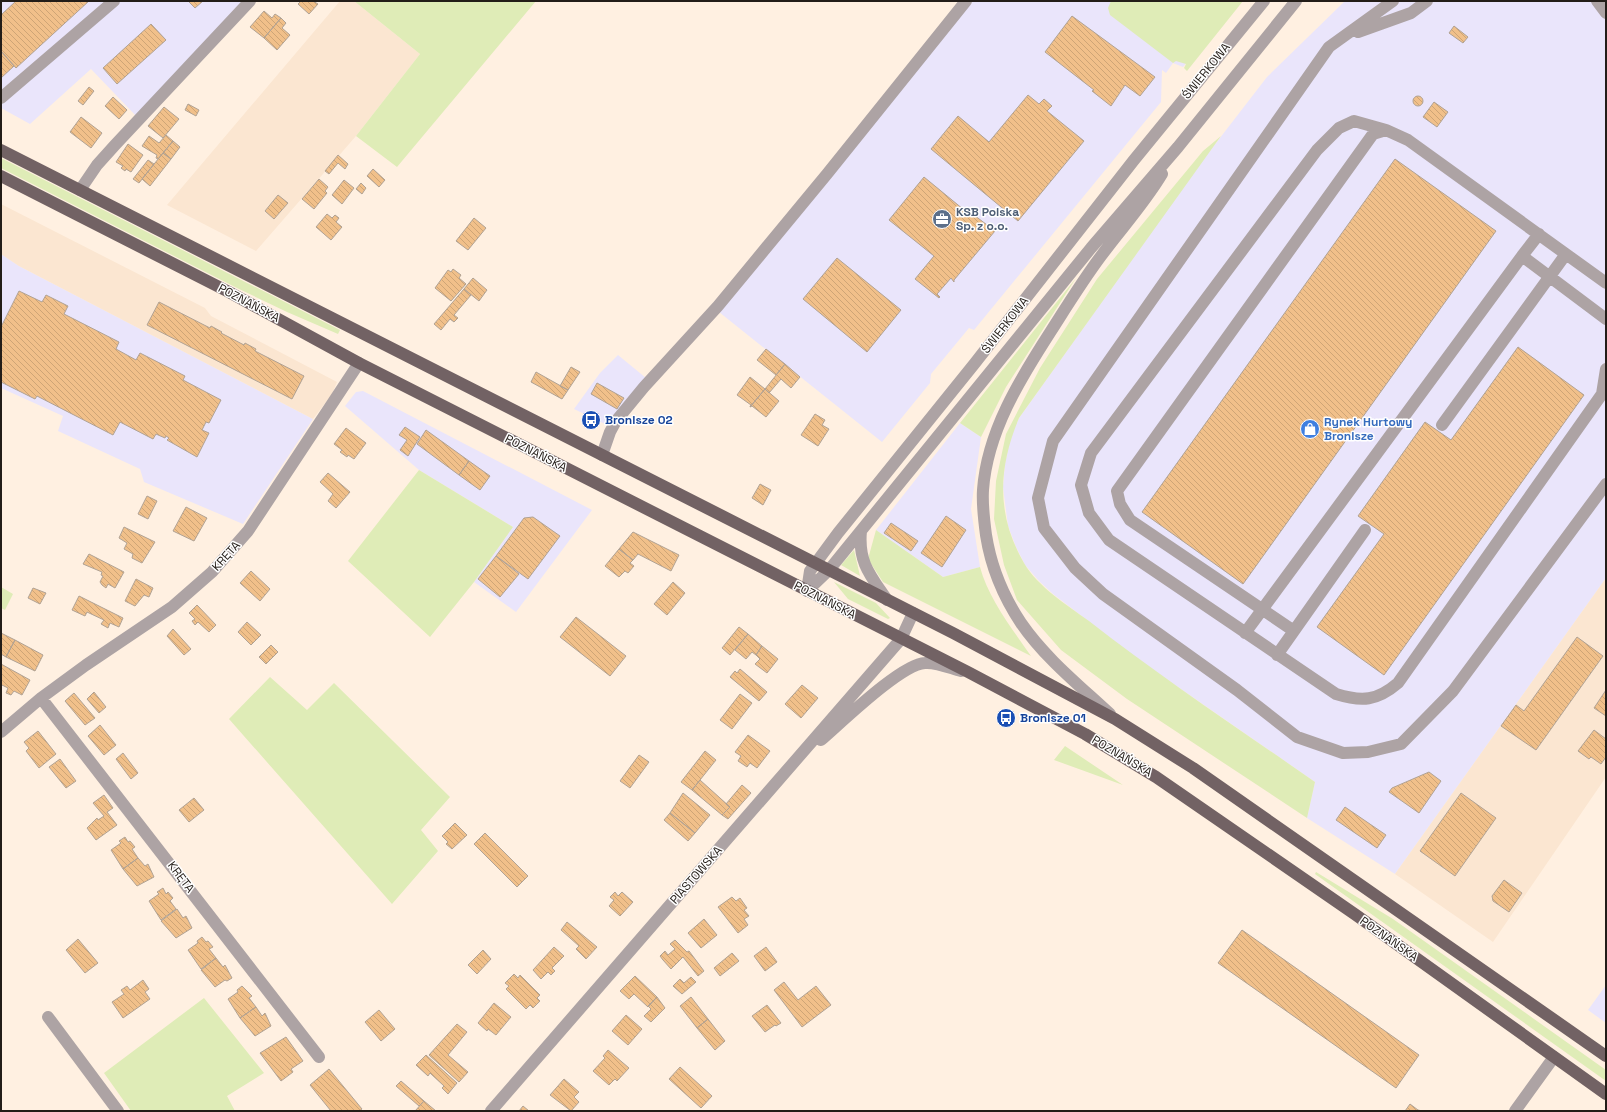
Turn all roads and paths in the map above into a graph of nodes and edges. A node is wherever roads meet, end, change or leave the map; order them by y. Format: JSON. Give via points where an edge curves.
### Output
{"nodes":[{"id":1,"x":114,"y":1,"type":"edge"},
{"id":2,"x":250,"y":1,"type":"edge"},
{"id":3,"x":966,"y":1,"type":"edge"},
{"id":4,"x":1264,"y":1,"type":"edge"},
{"id":5,"x":1296,"y":1,"type":"edge"},
{"id":6,"x":1393,"y":1,"type":"edge"},
{"id":7,"x":1427,"y":1,"type":"edge"},
{"id":8,"x":1597,"y":1,"type":"edge"},
{"id":9,"x":1606,"y":13,"type":"edge"},
{"id":10,"x":1346,"y":36,"type":"junction"},
{"id":11,"x":1,"y":98,"type":"edge"},
{"id":12,"x":1386,"y":130,"type":"junction"},
{"id":13,"x":1178,"y":147,"type":"junction"},
{"id":14,"x":1,"y":150,"type":"edge"},
{"id":15,"x":1,"y":176,"type":"edge"},
{"id":16,"x":80,"y":190,"type":"junction"},
{"id":17,"x":1539,"y":234,"type":"junction"},
{"id":18,"x":1566,"y":254,"type":"junction"},
{"id":19,"x":1522,"y":256,"type":"junction"},
{"id":20,"x":1549,"y":276,"type":"junction"},
{"id":21,"x":1606,"y":283,"type":"edge"},
{"id":22,"x":1606,"y":319,"type":"edge"},
{"id":23,"x":359,"y":363,"type":"junction"},
{"id":24,"x":1606,"y":369,"type":"edge"},
{"id":25,"x":1442,"y":424,"type":"dead end"},
{"id":26,"x":602,"y":455,"type":"junction"},
{"id":27,"x":1606,"y":484,"type":"edge"},
{"id":28,"x":1365,"y":530,"type":"dead end"},
{"id":29,"x":861,"y":531,"type":"junction"},
{"id":30,"x":815,"y":563,"type":"junction"},
{"id":31,"x":829,"y":570,"type":"junction"},
{"id":32,"x":807,"y":591,"type":"junction"},
{"id":33,"x":887,"y":600,"type":"junction"},
{"id":34,"x":1262,"y":610,"type":"junction"},
{"id":35,"x":913,"y":613,"type":"junction"},
{"id":36,"x":1294,"y":631,"type":"junction"},
{"id":37,"x":1245,"y":632,"type":"junction"},
{"id":38,"x":901,"y":638,"type":"junction"},
{"id":39,"x":1277,"y":655,"type":"junction"},
{"id":40,"x":968,"y":672,"type":"junction"},
{"id":41,"x":41,"y":698,"type":"junction"},
{"id":42,"x":1115,"y":719,"type":"junction"},
{"id":43,"x":1,"y":732,"type":"edge"},
{"id":44,"x":783,"y":774,"type":"junction"},
{"id":45,"x":48,"y":1017,"type":"dead end"},
{"id":46,"x":1606,"y":1056,"type":"edge"},
{"id":47,"x":319,"y":1057,"type":"dead end"},
{"id":48,"x":1554,"y":1057,"type":"junction"},
{"id":49,"x":1606,"y":1094,"type":"edge"},
{"id":50,"x":118,"y":1111,"type":"edge"},
{"id":51,"x":491,"y":1111,"type":"edge"},
{"id":52,"x":1515,"y":1111,"type":"edge"}],
"edges":[{"from":1,"to":11,"type":"street"},
{"from":2,"to":16,"type":"street","via":[[97,165]]},
{"from":3,"to":26,"type":"street","via":[[743,276],[616,421]]},
{"from":4,"to":30,"type":"street","name":"ŚWIERKOWA","via":[[1132,162]]},
{"from":5,"to":13,"type":"street","name":"ŚWIERKOWA"},
{"from":6,"to":10,"type":"street"},
{"from":7,"to":10,"type":"street","via":[[1411,13]]},
{"from":8,"to":9,"type":"street"},
{"from":10,"to":27,"type":"street","via":[[1329,48],[1052,440],[1038,498],[1044,528],[1075,568],[1103,594],[1237,690],[1297,737],[1343,753],[1368,752],[1401,744],[1453,691]]},
{"from":12,"to":17,"type":"street","via":[[1408,140]]},
{"from":12,"to":34,"type":"street","via":[[1373,134],[1117,491],[1120,504],[1130,520]]},
{"from":12,"to":37,"type":"street","via":[[1354,121],[1339,128],[1316,150],[1091,453],[1081,485],[1089,513],[1109,540]]},
{"from":13,"to":29,"type":"street","name":"ŚWIERKOWA","via":[[1091,248]]},
{"from":13,"to":42,"type":"street","via":[[1156,184],[1101,255],[1029,365],[1002,418],[993,442],[983,492],[988,545],[995,574],[1007,599],[1037,645]]},
{"from":14,"to":16,"type":"main road","name":"POZNAŃSKA"},
{"from":15,"to":23,"type":"main road","name":"POZNAŃSKA","via":[[227,291]]},
{"from":16,"to":26,"type":"main road","name":"POZNAŃSKA"},
{"from":17,"to":18,"type":"street"},
{"from":17,"to":19,"type":"street"},
{"from":18,"to":20,"type":"street"},
{"from":18,"to":21,"type":"street"},
{"from":19,"to":20,"type":"street"},
{"from":19,"to":34,"type":"street"},
{"from":20,"to":22,"type":"street"},
{"from":20,"to":25,"type":"street"},
{"from":23,"to":32,"type":"main road","name":"POZNAŃSKA"},
{"from":23,"to":41,"type":"street","name":"KRĘTA","via":[[248,531],[212,572],[172,607]]},
{"from":24,"to":39,"type":"street","via":[[1602,394],[1398,683],[1372,698],[1354,700],[1336,694]]},
{"from":26,"to":30,"type":"main road","name":"POZNAŃSKA"},
{"from":28,"to":36,"type":"street"},
{"from":29,"to":31,"type":"street","name":"ŚWIERKOWA"},
{"from":29,"to":33,"type":"street","via":[[859,548],[865,564]]},
{"from":30,"to":31,"type":"main road","name":"POZNAŃSKA"},
{"from":30,"to":32,"type":"street","name":"ŚWIERKOWA","via":[[808,578]]},
{"from":31,"to":32,"type":"street","name":"ŚWIERKOWA"},
{"from":31,"to":33,"type":"main road","name":"POZNAŃSKA"},
{"from":32,"to":38,"type":"main road","name":"POZNAŃSKA"},
{"from":33,"to":35,"type":"main road","name":"POZNAŃSKA"},
{"from":34,"to":36,"type":"street"},
{"from":34,"to":37,"type":"street"},
{"from":35,"to":38,"type":"street","name":"PIASTOWSKA"},
{"from":35,"to":42,"type":"main road","name":"POZNAŃSKA"},
{"from":36,"to":39,"type":"street"},
{"from":37,"to":39,"type":"street"},
{"from":38,"to":40,"type":"main road","name":"POZNAŃSKA"},
{"from":38,"to":44,"type":"street","name":"PIASTOWSKA"},
{"from":40,"to":44,"type":"street","via":[[926,663],[912,666],[883,687]]},
{"from":40,"to":48,"type":"main road","name":"POZNAŃSKA","via":[[1085,734],[1156,777]]},
{"from":41,"to":43,"type":"street","name":"KRĘTA"},
{"from":41,"to":47,"type":"street","name":"KRĘTA"},
{"from":42,"to":46,"type":"main road","name":"POZNAŃSKA","via":[[1193,768]]},
{"from":44,"to":51,"type":"street","name":"PIASTOWSKA"},
{"from":45,"to":50,"type":"street"},
{"from":48,"to":49,"type":"main road","name":"POZNAŃSKA"},
{"from":48,"to":52,"type":"street"}]}
